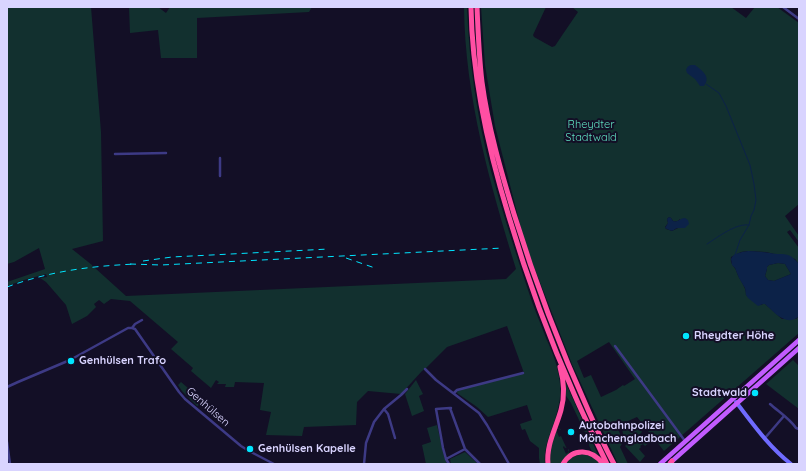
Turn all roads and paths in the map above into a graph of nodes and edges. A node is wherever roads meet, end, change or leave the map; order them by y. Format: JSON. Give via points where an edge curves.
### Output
{"nodes":[{"id":1,"x":471,"y":7,"type":"edge"},
{"id":2,"x":477,"y":7,"type":"edge"},
{"id":3,"x":783,"y":7,"type":"edge"},
{"id":4,"x":799,"y":19,"type":"edge"},
{"id":5,"x":166,"y":153,"type":"dead end"},
{"id":6,"x":115,"y":154,"type":"dead end"},
{"id":7,"x":220,"y":158,"type":"dead end"},
{"id":8,"x":220,"y":176,"type":"dead end"},
{"id":9,"x":142,"y":320,"type":"dead end"},
{"id":10,"x":132,"y":328,"type":"junction"},
{"id":11,"x":552,"y":339,"type":"junction"},
{"id":12,"x":799,"y":340,"type":"edge"},
{"id":13,"x":615,"y":346,"type":"dead end"},
{"id":14,"x":799,"y":348,"type":"edge"},
{"id":15,"x":426,"y":369,"type":"dead end"},
{"id":16,"x":523,"y":373,"type":"dead end"},
{"id":17,"x":7,"y":387,"type":"edge"},
{"id":18,"x":407,"y":389,"type":"dead end"},
{"id":19,"x":454,"y":393,"type":"junction"},
{"id":20,"x":733,"y":398,"type":"junction"},
{"id":21,"x":737,"y":403,"type":"junction"},
{"id":22,"x":770,"y":404,"type":"dead end"},
{"id":23,"x":384,"y":409,"type":"junction"},
{"id":24,"x":784,"y":416,"type":"junction"},
{"id":25,"x":799,"y":429,"type":"edge"},
{"id":26,"x":395,"y":438,"type":"dead end"},
{"id":27,"x":765,"y":439,"type":"junction"},
{"id":28,"x":685,"y":441,"type":"junction"},
{"id":29,"x":7,"y":442,"type":"edge"},
{"id":30,"x":465,"y":449,"type":"junction"},
{"id":31,"x":446,"y":459,"type":"junction"},
{"id":32,"x":670,"y":463,"type":"edge"},
{"id":33,"x":10,"y":464,"type":"edge"},
{"id":34,"x":274,"y":464,"type":"edge"},
{"id":35,"x":364,"y":464,"type":"edge"},
{"id":36,"x":449,"y":464,"type":"edge"},
{"id":37,"x":480,"y":464,"type":"edge"},
{"id":38,"x":509,"y":464,"type":"edge"},
{"id":39,"x":548,"y":464,"type":"edge"},
{"id":40,"x":563,"y":464,"type":"edge"},
{"id":41,"x":602,"y":464,"type":"edge"},
{"id":42,"x":607,"y":464,"type":"edge"},
{"id":43,"x":614,"y":464,"type":"edge"},
{"id":44,"x":660,"y":464,"type":"edge"},
{"id":45,"x":791,"y":464,"type":"edge"}],
"edges":[{"from":1,"to":11,"type":"highway","via":[[476,77],[496,175],[515,238]]},
{"from":2,"to":43,"type":"highway","via":[[482,83],[506,188],[554,330]]},
{"from":3,"to":4,"type":"street"},
{"from":5,"to":6,"type":"street"},
{"from":7,"to":8,"type":"street"},
{"from":9,"to":10,"type":"street"},
{"from":10,"to":17,"type":"street","via":[[70,360]]},
{"from":10,"to":34,"type":"street","name":"Genhülsen","via":[[185,399],[241,446]]},
{"from":11,"to":39,"type":"highway","via":[[562,373],[563,390],[561,409],[549,445]]},
{"from":11,"to":42,"type":"highway","via":[[574,395]]},
{"from":12,"to":20,"type":"main road"},
{"from":13,"to":28,"type":"street"},
{"from":14,"to":21,"type":"main road"},
{"from":15,"to":19,"type":"street"},
{"from":16,"to":19,"type":"street","via":[[457,390]]},
{"from":18,"to":23,"type":"street"},
{"from":19,"to":38,"type":"street","via":[[480,413]]},
{"from":20,"to":21,"type":"street"},
{"from":20,"to":28,"type":"main road"},
{"from":21,"to":27,"type":"street"},
{"from":21,"to":32,"type":"main road"},
{"from":22,"to":24,"type":"street"},
{"from":23,"to":26,"type":"street"},
{"from":23,"to":35,"type":"street","via":[[374,422],[366,443]]},
{"from":24,"to":25,"type":"street"},
{"from":24,"to":27,"type":"street"},
{"from":27,"to":45,"type":"street"},
{"from":28,"to":44,"type":"main road"},
{"from":29,"to":33,"type":"street"},
{"from":30,"to":31,"type":"street"},
{"from":30,"to":31,"type":"street","via":[[451,408],[436,409]]},
{"from":30,"to":37,"type":"street"},
{"from":31,"to":36,"type":"street"},
{"from":40,"to":41,"type":"highway","via":[[572,455],[583,452],[594,455]]}]}
